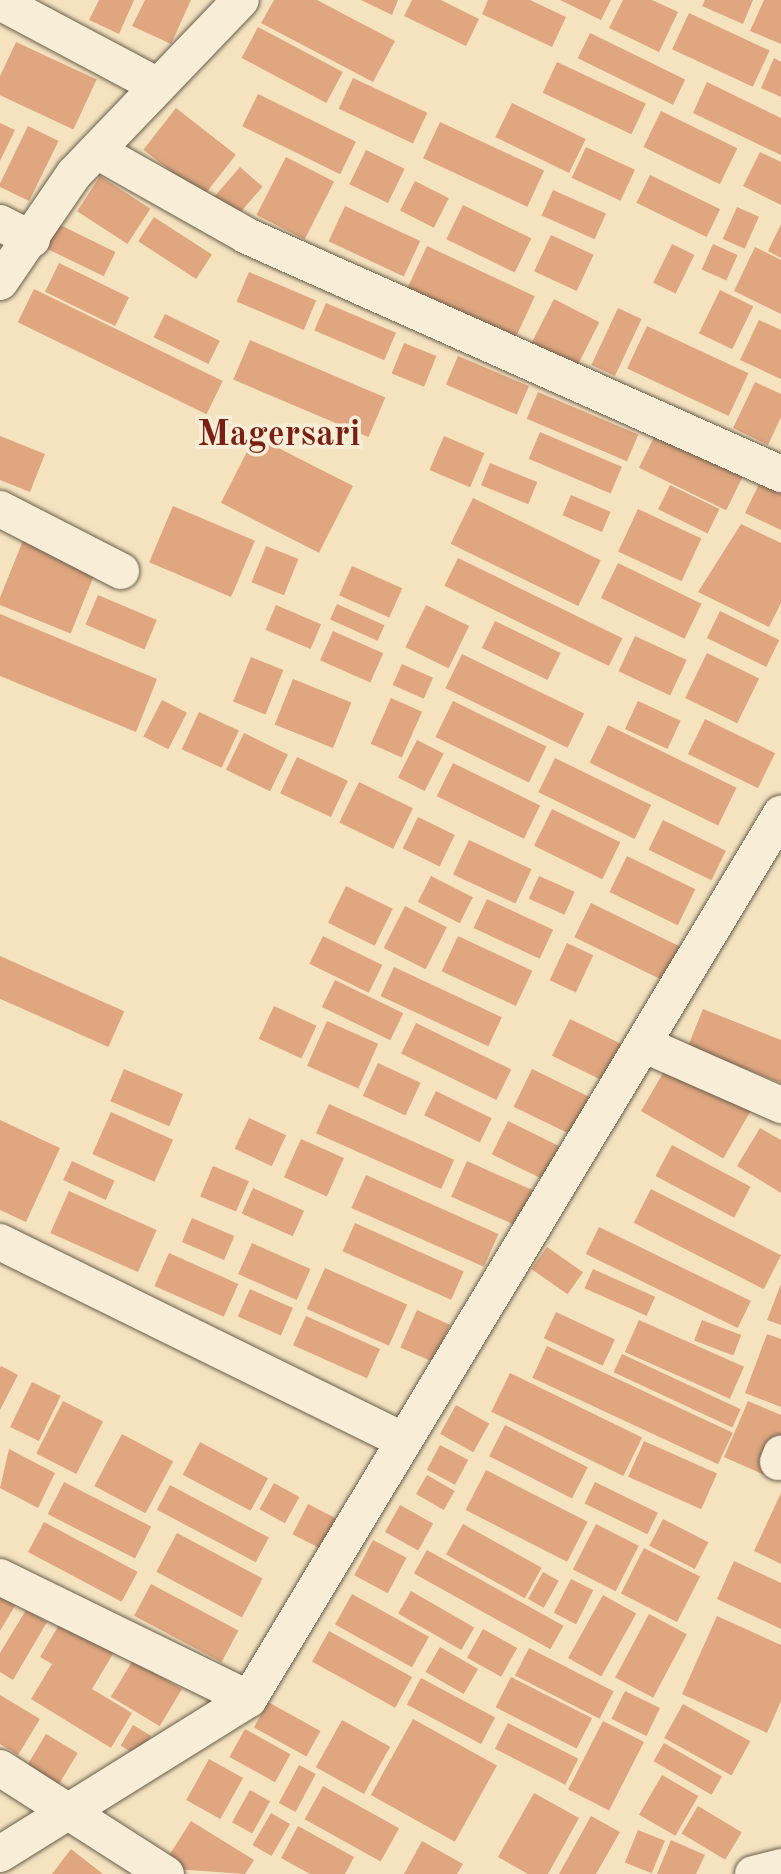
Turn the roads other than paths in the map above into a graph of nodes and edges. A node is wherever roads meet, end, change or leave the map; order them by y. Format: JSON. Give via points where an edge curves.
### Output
{"nodes":[{"id":1,"x":241,"y":0,"type":"edge"},
{"id":2,"x":0,"y":2,"type":"edge"},
{"id":3,"x":158,"y":86,"type":"junction"},
{"id":4,"x":97,"y":151,"type":"junction"},
{"id":5,"x":0,"y":223,"type":"edge"},
{"id":6,"x":32,"y":239,"type":"junction"},
{"id":7,"x":0,"y":282,"type":"edge"},
{"id":8,"x":781,"y":474,"type":"edge"},
{"id":9,"x":0,"y":509,"type":"edge"},
{"id":10,"x":121,"y":571,"type":"dead end"},
{"id":11,"x":781,"y":814,"type":"edge"},
{"id":12,"x":645,"y":1045,"type":"junction"},
{"id":13,"x":781,"y":1105,"type":"edge"},
{"id":14,"x":0,"y":1242,"type":"edge"},
{"id":15,"x":400,"y":1439,"type":"junction"},
{"id":16,"x":0,"y":1577,"type":"edge"},
{"id":17,"x":249,"y":1699,"type":"junction"},
{"id":18,"x":0,"y":1768,"type":"edge"},
{"id":19,"x":74,"y":1811,"type":"junction"},
{"id":20,"x":0,"y":1854,"type":"edge"},
{"id":21,"x":781,"y":1867,"type":"edge"},
{"id":22,"x":166,"y":1874,"type":"edge"},
{"id":23,"x":753,"y":1874,"type":"edge"}],
"edges":[{"from":1,"to":3,"type":"street"},
{"from":2,"to":3,"type":"street"},
{"from":3,"to":4,"type":"street"},
{"from":4,"to":6,"type":"street"},
{"from":4,"to":8,"type":"street","via":[[247,236]]},
{"from":5,"to":6,"type":"street"},
{"from":6,"to":7,"type":"street"},
{"from":9,"to":10,"type":"street"},
{"from":11,"to":12,"type":"street"},
{"from":12,"to":13,"type":"street"},
{"from":12,"to":15,"type":"street"},
{"from":14,"to":15,"type":"street"},
{"from":15,"to":17,"type":"street"},
{"from":16,"to":17,"type":"street"},
{"from":17,"to":19,"type":"street"},
{"from":18,"to":19,"type":"street"},
{"from":19,"to":20,"type":"street"},
{"from":19,"to":22,"type":"street"},
{"from":21,"to":23,"type":"street"}]}
